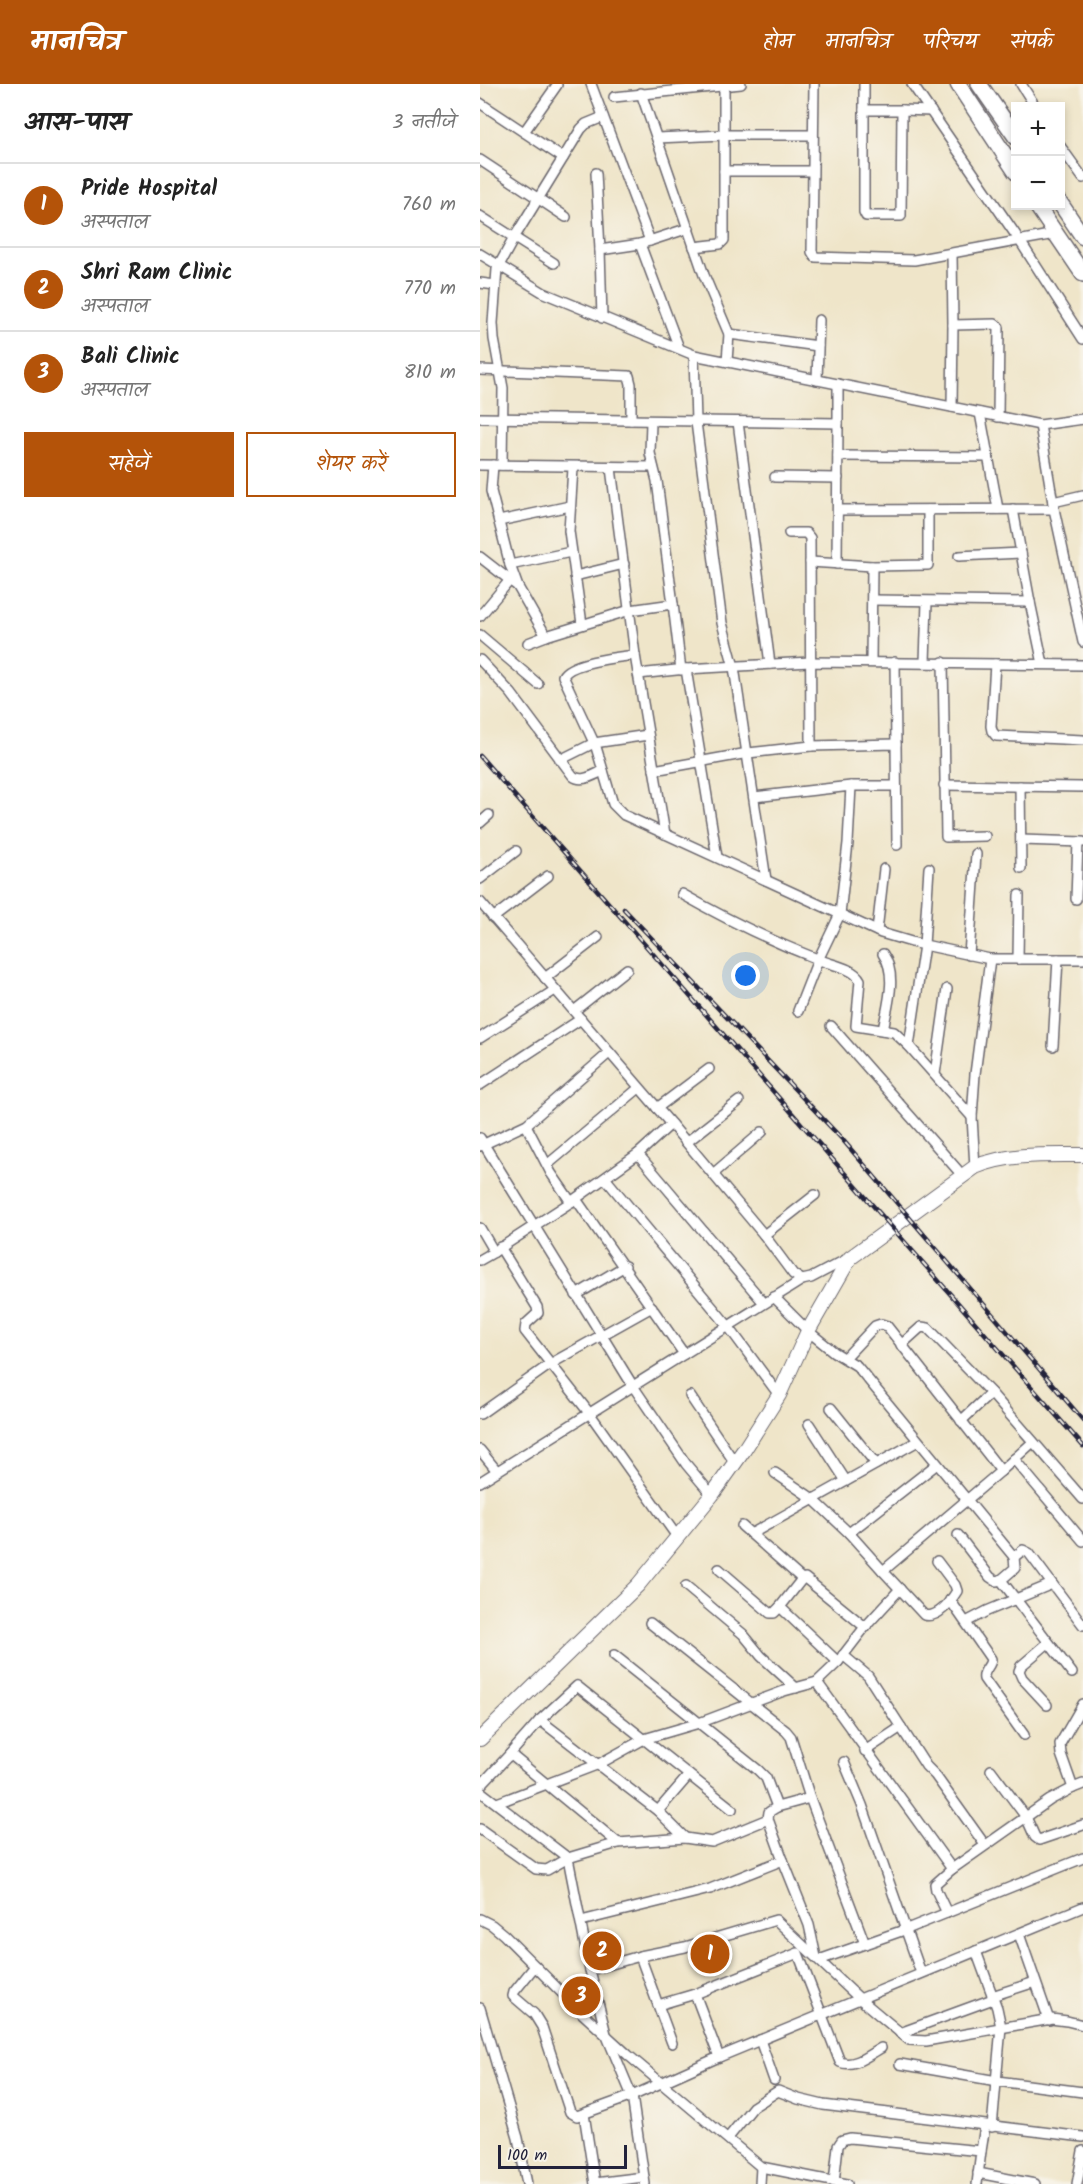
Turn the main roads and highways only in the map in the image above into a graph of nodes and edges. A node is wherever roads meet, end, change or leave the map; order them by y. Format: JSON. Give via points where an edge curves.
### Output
{"nodes":[{"id":1,"x":958,"y":84,"type":"edge"},
{"id":2,"x":979,"y":84,"type":"edge"},
{"id":3,"x":1011,"y":131,"type":"edge"},
{"id":4,"x":1011,"y":164,"type":"edge"},
{"id":5,"x":1040,"y":210,"type":"edge"},
{"id":6,"x":1065,"y":210,"type":"edge"},
{"id":7,"x":1083,"y":237,"type":"edge"},
{"id":8,"x":1083,"y":274,"type":"edge"}],
"edges":[{"from":1,"to":4,"type":"main road"},
{"from":2,"to":3,"type":"main road"},
{"from":5,"to":8,"type":"main road"},
{"from":6,"to":7,"type":"main road"}]}
